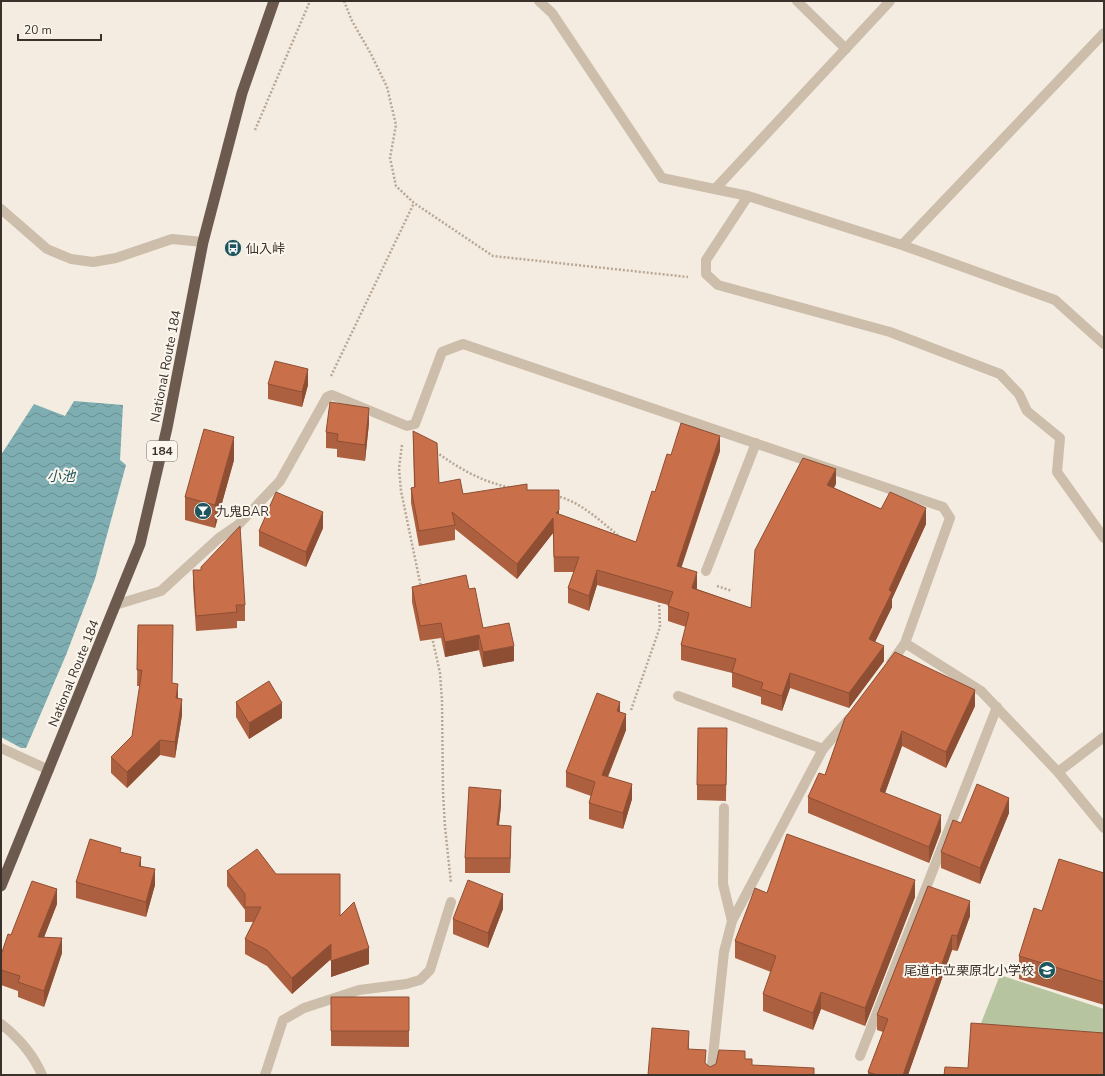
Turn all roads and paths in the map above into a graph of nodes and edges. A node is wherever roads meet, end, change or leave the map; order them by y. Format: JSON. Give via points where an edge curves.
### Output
{"nodes":[{"id":1,"x":274,"y":1,"type":"edge"},
{"id":2,"x":310,"y":1,"type":"edge"},
{"id":3,"x":344,"y":1,"type":"edge"},
{"id":4,"x":539,"y":1,"type":"edge"},
{"id":5,"x":797,"y":1,"type":"edge"},
{"id":6,"x":890,"y":1,"type":"edge"},
{"id":7,"x":1104,"y":33,"type":"edge"},
{"id":8,"x":846,"y":49,"type":"junction"},
{"id":9,"x":253,"y":134,"type":"dead end"},
{"id":10,"x":716,"y":188,"type":"junction"},
{"id":11,"x":748,"y":196,"type":"junction"},
{"id":12,"x":414,"y":203,"type":"junction"},
{"id":13,"x":1,"y":209,"type":"edge"},
{"id":14,"x":203,"y":242,"type":"junction"},
{"id":15,"x":902,"y":245,"type":"junction"},
{"id":16,"x":706,"y":274,"type":"junction"},
{"id":17,"x":1104,"y":344,"type":"edge"},
{"id":18,"x":329,"y":396,"type":"junction"},
{"id":19,"x":403,"y":438,"type":"dead end"},
{"id":20,"x":756,"y":444,"type":"junction"},
{"id":21,"x":433,"y":449,"type":"edge"},
{"id":22,"x":515,"y":488,"type":"edge"},
{"id":23,"x":553,"y":495,"type":"edge"},
{"id":24,"x":621,"y":538,"type":"edge"},
{"id":25,"x":1104,"y":538,"type":"edge"},
{"id":26,"x":706,"y":571,"type":"dead end"},
{"id":27,"x":711,"y":584,"type":"dead end"},
{"id":28,"x":422,"y":590,"type":"edge"},
{"id":29,"x":732,"y":591,"type":"dead end"},
{"id":30,"x":658,"y":597,"type":"edge"},
{"id":31,"x":115,"y":605,"type":"junction"},
{"id":32,"x":432,"y":635,"type":"edge"},
{"id":33,"x":905,"y":643,"type":"junction"},
{"id":34,"x":886,"y":669,"type":"edge"},
{"id":35,"x":678,"y":696,"type":"dead end"},
{"id":36,"x":859,"y":707,"type":"edge"},
{"id":37,"x":996,"y":707,"type":"junction"},
{"id":38,"x":631,"y":710,"type":"dead end"},
{"id":39,"x":1104,"y":736,"type":"edge"},
{"id":40,"x":1,"y":748,"type":"edge"},
{"id":41,"x":823,"y":749,"type":"junction"},
{"id":42,"x":49,"y":770,"type":"junction"},
{"id":43,"x":1058,"y":772,"type":"junction"},
{"id":44,"x":724,"y":808,"type":"dead end"},
{"id":45,"x":1104,"y":828,"type":"edge"},
{"id":46,"x":1,"y":886,"type":"edge"},
{"id":47,"x":451,"y":902,"type":"joint"},
{"id":48,"x":732,"y":921,"type":"junction"},
{"id":49,"x":1,"y":1024,"type":"edge"},
{"id":50,"x":860,"y":1056,"type":"dead end"},
{"id":51,"x":42,"y":1075,"type":"edge"},
{"id":52,"x":265,"y":1075,"type":"edge"},
{"id":53,"x":711,"y":1075,"type":"edge"}],
"edges":[{"from":1,"to":14,"type":"highway","name":"National Route 184","number":"184","via":[[242,93]]},
{"from":2,"to":9,"type":"path"},
{"from":3,"to":12,"type":"path","via":[[387,87],[396,125],[390,158],[396,186]]},
{"from":4,"to":10,"type":"street","via":[[552,13],[662,178]]},
{"from":5,"to":8,"type":"street"},
{"from":6,"to":8,"type":"street"},
{"from":7,"to":15,"type":"street"},
{"from":8,"to":10,"type":"street"},
{"from":10,"to":11,"type":"street"},
{"from":11,"to":15,"type":"street"},
{"from":11,"to":16,"type":"street","via":[[706,260]]},
{"from":12,"to":16,"type":"path","via":[[493,256],[564,262],[684,278]]},
{"from":12,"to":18,"type":"path","via":[[328,382]]},
{"from":13,"to":14,"type":"street","via":[[47,249],[71,258],[93,262],[116,258],[172,239]]},
{"from":14,"to":31,"type":"highway","name":"National Route 184","number":"184","via":[[167,428],[140,544]]},
{"from":15,"to":17,"type":"street","via":[[1055,300]]},
{"from":16,"to":25,"type":"street","via":[[718,285],[890,332],[1000,374],[1019,394],[1027,411],[1060,438],[1057,472]]},
{"from":18,"to":20,"type":"street","via":[[408,426],[415,424],[442,352],[463,344]]},
{"from":18,"to":31,"type":"street","via":[[280,481],[238,525],[161,591]]},
{"from":19,"to":28,"type":"path","via":[[399,468],[401,491]]},
{"from":20,"to":26,"type":"street"},
{"from":20,"to":33,"type":"street","via":[[943,507],[950,518]]},
{"from":21,"to":22,"type":"path","via":[[471,475]]},
{"from":23,"to":24,"type":"path","via":[[580,506]]},
{"from":27,"to":29,"type":"path"},
{"from":30,"to":38,"type":"path","via":[[660,627]]},
{"from":31,"to":42,"type":"highway","name":"National Route 184","number":"184"},
{"from":32,"to":47,"type":"path","via":[[440,673],[442,701],[443,792],[453,893]]},
{"from":33,"to":34,"type":"street"},
{"from":33,"to":37,"type":"street","via":[[981,691]]},
{"from":35,"to":41,"type":"street"},
{"from":36,"to":41,"type":"street"},
{"from":37,"to":43,"type":"street"},
{"from":37,"to":50,"type":"street"},
{"from":39,"to":43,"type":"street"},
{"from":40,"to":42,"type":"street"},
{"from":41,"to":48,"type":"street"},
{"from":42,"to":46,"type":"highway","name":"National Route 184","number":"184"},
{"from":43,"to":45,"type":"street"},
{"from":44,"to":48,"type":"street","via":[[723,884]]},
{"from":47,"to":52,"type":"street","via":[[430,970],[420,980],[359,990],[304,1008],[283,1020]]},
{"from":48,"to":53,"type":"street","via":[[724,952]]},
{"from":49,"to":51,"type":"street","via":[[15,1035],[35,1060]]}]}
